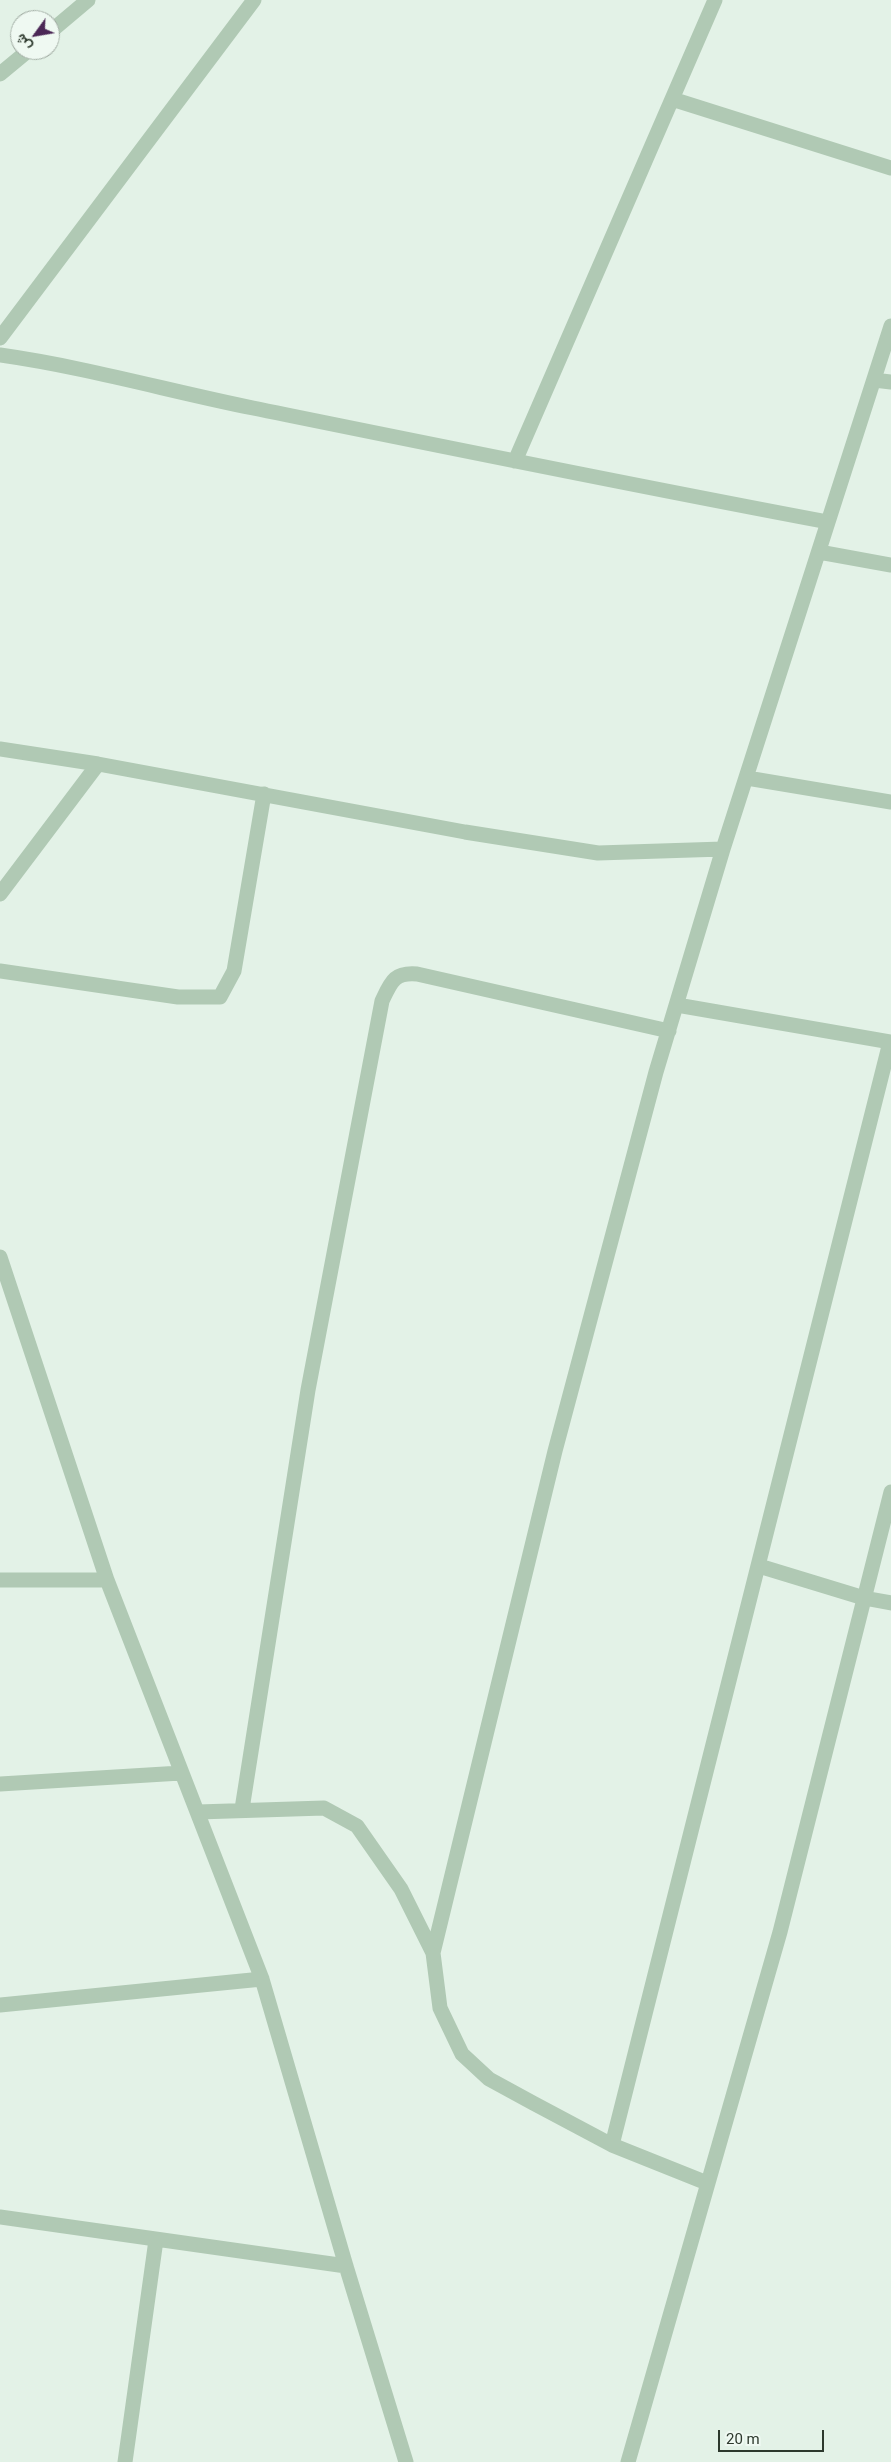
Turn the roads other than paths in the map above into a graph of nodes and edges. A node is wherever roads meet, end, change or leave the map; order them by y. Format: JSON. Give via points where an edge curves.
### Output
{"nodes":[{"id":1,"x":88,"y":0,"type":"edge"},
{"id":2,"x":254,"y":0,"type":"edge"},
{"id":3,"x":715,"y":0,"type":"edge"},
{"id":4,"x":60,"y":24,"type":"edge"},
{"id":5,"x":17,"y":60,"type":"edge"},
{"id":6,"x":0,"y":74,"type":"edge"},
{"id":7,"x":672,"y":98,"type":"junction"},
{"id":8,"x":891,"y":168,"type":"edge"},
{"id":9,"x":891,"y":326,"type":"edge"},
{"id":10,"x":0,"y":338,"type":"edge"},
{"id":11,"x":0,"y":355,"type":"edge"},
{"id":12,"x":874,"y":380,"type":"junction"},
{"id":13,"x":891,"y":382,"type":"edge"},
{"id":14,"x":515,"y":461,"type":"junction"},
{"id":15,"x":828,"y":522,"type":"junction"},
{"id":16,"x":819,"y":552,"type":"junction"},
{"id":17,"x":891,"y":565,"type":"edge"},
{"id":18,"x":0,"y":749,"type":"edge"},
{"id":19,"x":98,"y":764,"type":"junction"},
{"id":20,"x":747,"y":778,"type":"junction"},
{"id":21,"x":264,"y":794,"type":"junction"},
{"id":22,"x":891,"y":802,"type":"edge"},
{"id":23,"x":723,"y":849,"type":"junction"},
{"id":24,"x":0,"y":894,"type":"edge"},
{"id":25,"x":0,"y":971,"type":"edge"},
{"id":26,"x":677,"y":1005,"type":"junction"},
{"id":27,"x":669,"y":1031,"type":"junction"},
{"id":28,"x":891,"y":1042,"type":"edge"},
{"id":29,"x":0,"y":1258,"type":"edge"},
{"id":30,"x":891,"y":1492,"type":"edge"},
{"id":31,"x":759,"y":1566,"type":"junction"},
{"id":32,"x":0,"y":1580,"type":"edge"},
{"id":33,"x":107,"y":1580,"type":"junction"},
{"id":34,"x":864,"y":1598,"type":"junction"},
{"id":35,"x":891,"y":1603,"type":"edge"},
{"id":36,"x":181,"y":1774,"type":"junction"},
{"id":37,"x":0,"y":1784,"type":"edge"},
{"id":38,"x":242,"y":1809,"type":"junction"},
{"id":39,"x":198,"y":1812,"type":"junction"},
{"id":40,"x":433,"y":1953,"type":"junction"},
{"id":41,"x":262,"y":1979,"type":"junction"},
{"id":42,"x":0,"y":2005,"type":"edge"},
{"id":43,"x":612,"y":2145,"type":"junction"},
{"id":44,"x":707,"y":2183,"type":"junction"},
{"id":45,"x":0,"y":2217,"type":"edge"},
{"id":46,"x":156,"y":2240,"type":"junction"},
{"id":47,"x":346,"y":2266,"type":"junction"},
{"id":48,"x":125,"y":2462,"type":"edge"},
{"id":49,"x":406,"y":2462,"type":"edge"},
{"id":50,"x":628,"y":2462,"type":"edge"}],
"edges":[{"from":1,"to":4,"type":"street"},
{"from":2,"to":10,"type":"street"},
{"from":3,"to":7,"type":"street"},
{"from":5,"to":6,"type":"street"},
{"from":7,"to":8,"type":"street"},
{"from":7,"to":14,"type":"street"},
{"from":9,"to":12,"type":"street"},
{"from":11,"to":14,"type":"street"},
{"from":12,"to":13,"type":"street"},
{"from":12,"to":15,"type":"street"},
{"from":14,"to":15,"type":"street"},
{"from":15,"to":16,"type":"street"},
{"from":16,"to":17,"type":"street"},
{"from":16,"to":20,"type":"street"},
{"from":18,"to":19,"type":"street"},
{"from":19,"to":21,"type":"street"},
{"from":19,"to":24,"type":"street"},
{"from":20,"to":22,"type":"street"},
{"from":20,"to":23,"type":"street"},
{"from":21,"to":23,"type":"street","via":[[598,853]]},
{"from":21,"to":25,"type":"street","via":[[234,971],[220,997],[178,997]]},
{"from":23,"to":26,"type":"street"},
{"from":26,"to":27,"type":"street"},
{"from":26,"to":28,"type":"street"},
{"from":27,"to":38,"type":"street","via":[[417,974],[404,973],[389,985],[382,1001],[308,1390]]},
{"from":27,"to":40,"type":"street","via":[[555,1451]]},
{"from":28,"to":31,"type":"street"},
{"from":29,"to":33,"type":"street"},
{"from":30,"to":34,"type":"street"},
{"from":31,"to":34,"type":"street"},
{"from":31,"to":43,"type":"street"},
{"from":32,"to":33,"type":"street"},
{"from":33,"to":36,"type":"street"},
{"from":34,"to":35,"type":"street"},
{"from":34,"to":44,"type":"street","via":[[780,1932]]},
{"from":36,"to":37,"type":"street"},
{"from":36,"to":39,"type":"street"},
{"from":38,"to":39,"type":"street"},
{"from":38,"to":40,"type":"street","via":[[324,1808],[357,1826],[402,1889]]},
{"from":39,"to":41,"type":"street"},
{"from":40,"to":43,"type":"street","via":[[440,2008],[462,2054],[489,2079]]},
{"from":41,"to":42,"type":"street"},
{"from":41,"to":47,"type":"street"},
{"from":43,"to":44,"type":"street"},
{"from":44,"to":50,"type":"street"},
{"from":45,"to":46,"type":"street"},
{"from":46,"to":47,"type":"street"},
{"from":46,"to":48,"type":"street"},
{"from":47,"to":49,"type":"street"}]}
